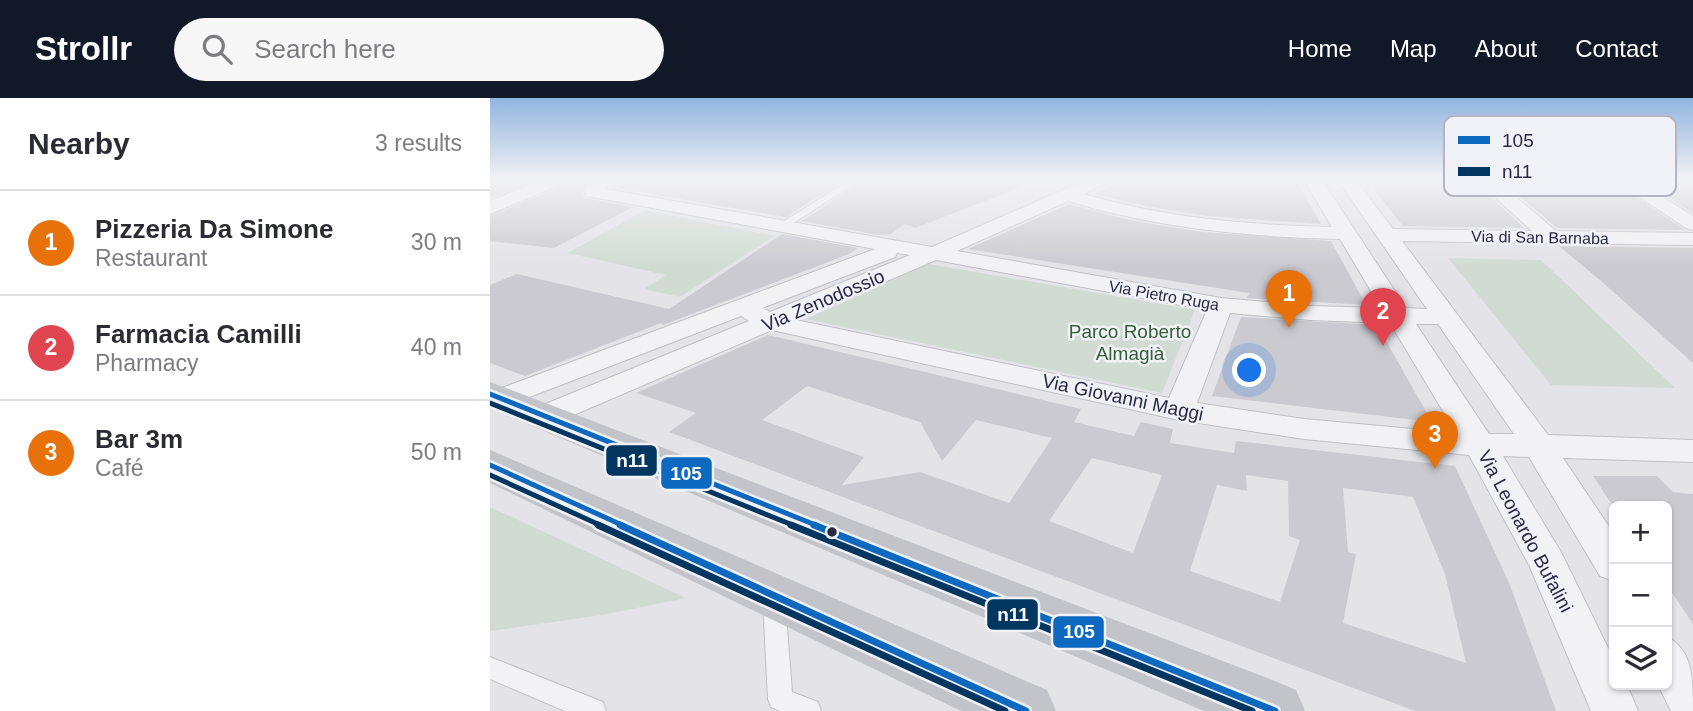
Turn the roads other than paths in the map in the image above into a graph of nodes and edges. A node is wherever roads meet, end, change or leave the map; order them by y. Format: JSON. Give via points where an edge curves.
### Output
{"nodes":[{"id":1,"x":689,"y":209,"type":"edge"},
{"id":2,"x":810,"y":209,"type":"edge"},
{"id":3,"x":1007,"y":209,"type":"edge"},
{"id":4,"x":1023,"y":209,"type":"edge"},
{"id":5,"x":1112,"y":209,"type":"edge"},
{"id":6,"x":1332,"y":209,"type":"edge"},
{"id":7,"x":1369,"y":209,"type":"edge"},
{"id":8,"x":1518,"y":209,"type":"edge"},
{"id":9,"x":1669,"y":209,"type":"edge"},
{"id":10,"x":1693,"y":224,"type":"edge"},
{"id":11,"x":783,"y":225,"type":"junction"},
{"id":12,"x":1348,"y":233,"type":"junction"},
{"id":13,"x":1388,"y":234,"type":"junction"},
{"id":14,"x":1551,"y":237,"type":"junction"},
{"id":15,"x":1693,"y":239,"type":"edge"},
{"id":16,"x":900,"y":247,"type":"junction"},
{"id":17,"x":932,"y":254,"type":"junction"},
{"id":18,"x":1222,"y":305,"type":"junction"},
{"id":19,"x":743,"y":307,"type":"junction"},
{"id":20,"x":1398,"y":316,"type":"junction"},
{"id":21,"x":1447,"y":317,"type":"junction"},
{"id":22,"x":769,"y":322,"type":"junction"},
{"id":23,"x":512,"y":403,"type":"edge"},
{"id":24,"x":1179,"y":410,"type":"junction"},
{"id":25,"x":1480,"y":445,"type":"junction"},
{"id":26,"x":1540,"y":448,"type":"junction"},
{"id":27,"x":1693,"y":451,"type":"edge"},
{"id":28,"x":490,"y":465,"type":"edge"},
{"id":29,"x":1613,"y":564,"type":"edge"},
{"id":30,"x":774,"y":595,"type":"junction"},
{"id":31,"x":1672,"y":666,"type":"edge"},
{"id":32,"x":490,"y":668,"type":"edge"},
{"id":33,"x":1693,"y":705,"type":"edge"},
{"id":34,"x":1017,"y":710,"type":"edge"},
{"id":35,"x":594,"y":711,"type":"edge"},
{"id":36,"x":809,"y":711,"type":"edge"},
{"id":37,"x":1275,"y":711,"type":"edge"},
{"id":38,"x":1615,"y":711,"type":"edge"}],
"edges":[{"from":1,"to":11,"type":"street","name":"Via Pietro Ruga"},
{"from":2,"to":11,"type":"lane"},
{"from":3,"to":16,"type":"street","name":"Via Zenodossio"},
{"from":4,"to":17,"type":"street","name":"Via Zenodossio"},
{"from":5,"to":12,"type":"street","via":[[1194,225]]},
{"from":6,"to":12,"type":"street","name":"Via Leonardo Bufalini"},
{"from":7,"to":13,"type":"street"},
{"from":8,"to":14,"type":"street"},
{"from":9,"to":10,"type":"street"},
{"from":11,"to":16,"type":"street","name":"Via Pietro Ruga"},
{"from":12,"to":20,"type":"street","name":"Via Leonardo Bufalini"},
{"from":13,"to":14,"type":"street","name":"Via di San Barnaba"},
{"from":13,"to":21,"type":"street"},
{"from":14,"to":15,"type":"street","name":"Via di San Barnaba"},
{"from":16,"to":17,"type":"street","name":"Via Pietro Ruga"},
{"from":16,"to":19,"type":"street","name":"Via Zenodossio"},
{"from":17,"to":18,"type":"street","name":"Via Pietro Ruga"},
{"from":17,"to":22,"type":"street","name":"Via Zenodossio"},
{"from":18,"to":20,"type":"street","name":"Via Pietro Ruga"},
{"from":18,"to":24,"type":"street"},
{"from":19,"to":22,"type":"street","name":"Via Giovanni Maggi"},
{"from":19,"to":23,"type":"street","name":"Via Zenodossio"},
{"from":20,"to":21,"type":"street","name":"Via Pietro Ruga"},
{"from":20,"to":25,"type":"street","name":"Via Leonardo Bufalini"},
{"from":21,"to":26,"type":"street"},
{"from":22,"to":23,"type":"street","name":"Via Zenodossio"},
{"from":22,"to":24,"type":"street","name":"Via Giovanni Maggi"},
{"from":23,"to":37,"type":"main road"},
{"from":24,"to":25,"type":"street","name":"Via Giovanni Maggi","via":[[1380,438]]},
{"from":25,"to":26,"type":"street","name":"Via Giovanni Maggi"},
{"from":25,"to":38,"type":"street","name":"Via Leonardo Bufalini","via":[[1547,563]]},
{"from":26,"to":27,"type":"street"},
{"from":26,"to":29,"type":"street"},
{"from":28,"to":30,"type":"main road"},
{"from":30,"to":34,"type":"main road"},
{"from":30,"to":36,"type":"lane","via":[[780,699]]},
{"from":31,"to":33,"type":"street"},
{"from":32,"to":35,"type":"lane"}]}
